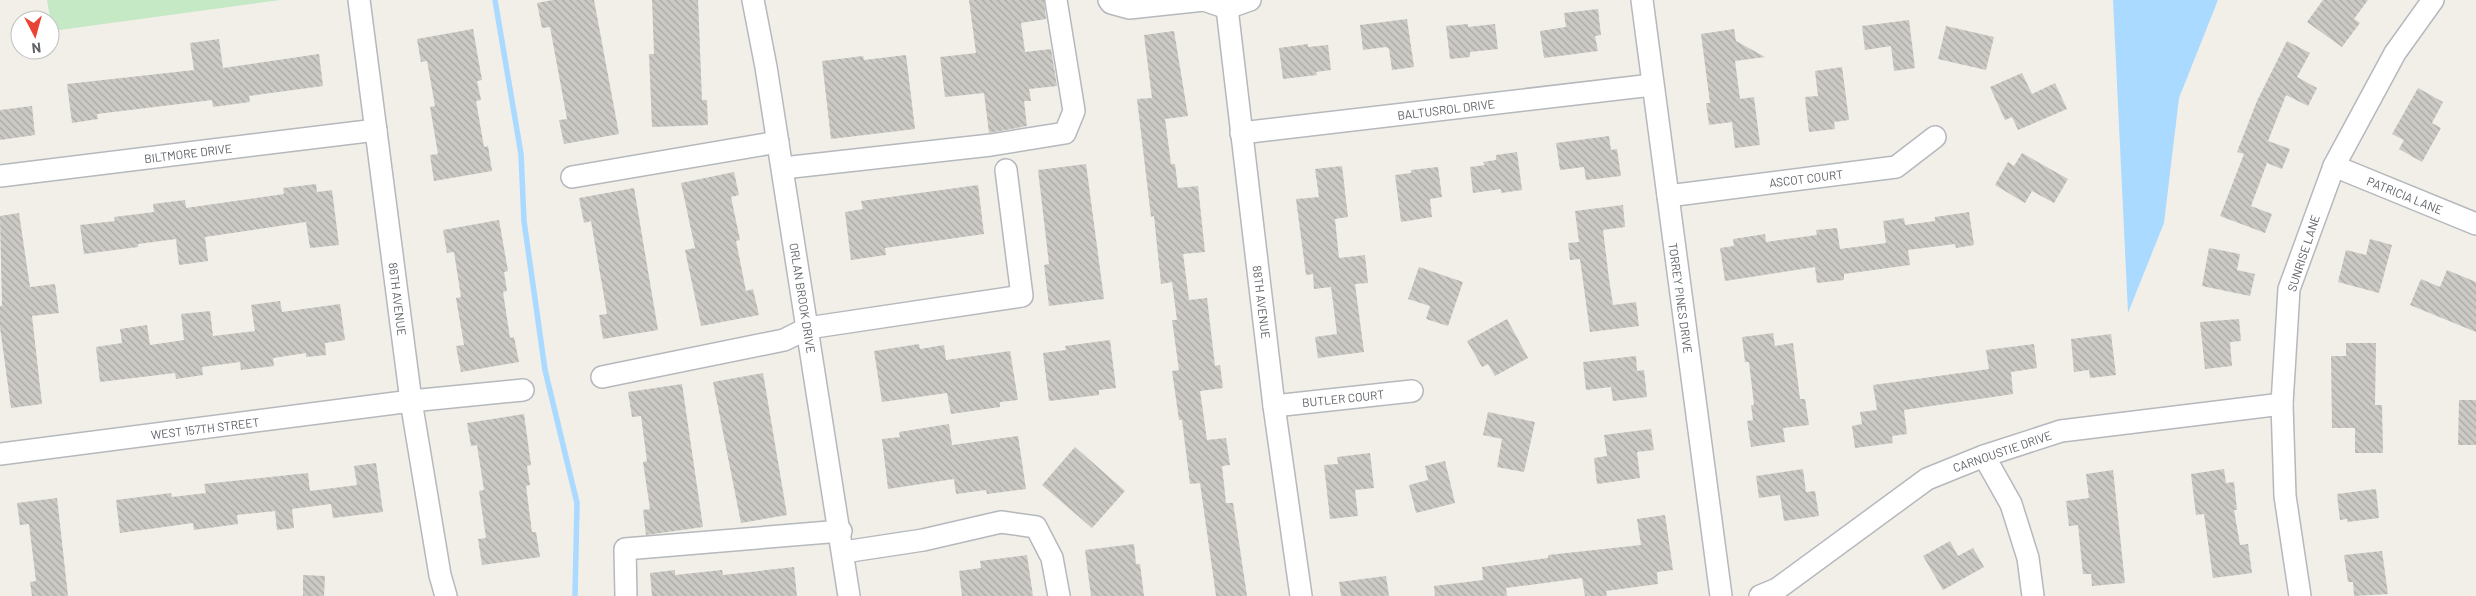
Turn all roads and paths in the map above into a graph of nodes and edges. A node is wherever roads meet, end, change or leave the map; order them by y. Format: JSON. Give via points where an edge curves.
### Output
{"nodes":[{"id":1,"x":359,"y":0,"type":"edge"},
{"id":2,"x":753,"y":0,"type":"edge"},
{"id":3,"x":1056,"y":0,"type":"edge"},
{"id":4,"x":1109,"y":0,"type":"edge"},
{"id":5,"x":1250,"y":0,"type":"edge"},
{"id":6,"x":1642,"y":0,"type":"edge"},
{"id":7,"x":2433,"y":0,"type":"edge"},
{"id":8,"x":1225,"y":4,"type":"edge"},
{"id":9,"x":1652,"y":85,"type":"junction"},
{"id":10,"x":376,"y":130,"type":"junction"},
{"id":11,"x":1241,"y":133,"type":"junction"},
{"id":12,"x":1935,"y":137,"type":"dead end"},
{"id":13,"x":778,"y":142,"type":"junction"},
{"id":14,"x":2334,"y":166,"type":"junction"},
{"id":15,"x":782,"y":168,"type":"junction"},
{"id":16,"x":1006,"y":170,"type":"dead end"},
{"id":17,"x":0,"y":176,"type":"edge"},
{"id":18,"x":572,"y":177,"type":"dead end"},
{"id":19,"x":1668,"y":196,"type":"junction"},
{"id":20,"x":2476,"y":224,"type":"edge"},
{"id":21,"x":808,"y":328,"type":"junction"},
{"id":22,"x":602,"y":377,"type":"dead end"},
{"id":23,"x":522,"y":390,"type":"dead end"},
{"id":24,"x":1412,"y":391,"type":"dead end"},
{"id":25,"x":411,"y":401,"type":"junction"},
{"id":26,"x":2282,"y":404,"type":"junction"},
{"id":27,"x":1274,"y":406,"type":"junction"},
{"id":28,"x":0,"y":454,"type":"edge"},
{"id":29,"x":1984,"y":456,"type":"junction"},
{"id":30,"x":841,"y":531,"type":"junction"},
{"id":31,"x":844,"y":552,"type":"junction"},
{"id":32,"x":446,"y":596,"type":"edge"},
{"id":33,"x":626,"y":596,"type":"edge"},
{"id":34,"x":849,"y":596,"type":"edge"},
{"id":35,"x":1059,"y":596,"type":"edge"},
{"id":36,"x":1301,"y":596,"type":"edge"},
{"id":37,"x":1721,"y":596,"type":"edge"},
{"id":38,"x":1760,"y":596,"type":"edge"},
{"id":39,"x":2033,"y":596,"type":"edge"},
{"id":40,"x":2300,"y":596,"type":"edge"}],
"edges":[{"from":1,"to":10,"type":"street","name":"86TH AVENUE"},
{"from":2,"to":13,"type":"street","name":"ORLAN BROOK DRIVE"},
{"from":3,"to":15,"type":"street","via":[[1074,111],[1065,132],[991,145]]},
{"from":4,"to":8,"type":"street","via":[[1129,8],[1204,0]]},
{"from":5,"to":8,"type":"street"},
{"from":6,"to":9,"type":"street","name":"TORREY PINES DRIVE"},
{"from":7,"to":14,"type":"street","name":"SUNRISE LANE","via":[[2395,53]]},
{"from":8,"to":11,"type":"street","name":"88TH AVENUE"},
{"from":9,"to":11,"type":"street","name":"BALTUSROL DRIVE"},
{"from":9,"to":19,"type":"street","name":"TORREY PINES DRIVE"},
{"from":10,"to":17,"type":"street","name":"BILTMORE DRIVE"},
{"from":10,"to":25,"type":"street","name":"86TH AVENUE"},
{"from":11,"to":27,"type":"street","name":"88TH AVENUE"},
{"from":12,"to":19,"type":"street","name":"ASCOT COURT","via":[[1896,167]]},
{"from":13,"to":15,"type":"street","name":"ORLAN BROOK DRIVE"},
{"from":13,"to":18,"type":"street"},
{"from":14,"to":20,"type":"street","name":"PATRICIA LANE"},
{"from":14,"to":26,"type":"street","name":"SUNRISE LANE","via":[[2289,288]]},
{"from":15,"to":21,"type":"street","name":"ORLAN BROOK DRIVE"},
{"from":16,"to":21,"type":"street","via":[[1022,296]]},
{"from":19,"to":37,"type":"street","name":"TORREY PINES DRIVE"},
{"from":21,"to":22,"type":"street","via":[[784,340]]},
{"from":21,"to":30,"type":"street","name":"ORLAN BROOK DRIVE"},
{"from":23,"to":25,"type":"street","name":"WEST 157TH STREET"},
{"from":24,"to":27,"type":"street","name":"BUTLER COURT"},
{"from":25,"to":28,"type":"street","name":"WEST 157TH STREET"},
{"from":25,"to":32,"type":"street","name":"86TH AVENUE"},
{"from":26,"to":29,"type":"street","name":"CARNOUSTIE DRIVE","via":[[2061,431]]},
{"from":26,"to":40,"type":"street","name":"SUNRISE LANE","via":[[2285,496]]},
{"from":27,"to":36,"type":"street","name":"88TH AVENUE"},
{"from":29,"to":38,"type":"street","name":"CARNOUSTIE DRIVE","via":[[1927,479],[1777,589]]},
{"from":29,"to":39,"type":"street","via":[[2011,504],[2028,558]]},
{"from":30,"to":31,"type":"street","name":"ORLAN BROOK DRIVE"},
{"from":30,"to":33,"type":"street","via":[[625,549]]},
{"from":31,"to":34,"type":"street","name":"ORLAN BROOK DRIVE"},
{"from":31,"to":35,"type":"street","via":[[923,540],[1001,522],[1036,527],[1052,558]]}]}
